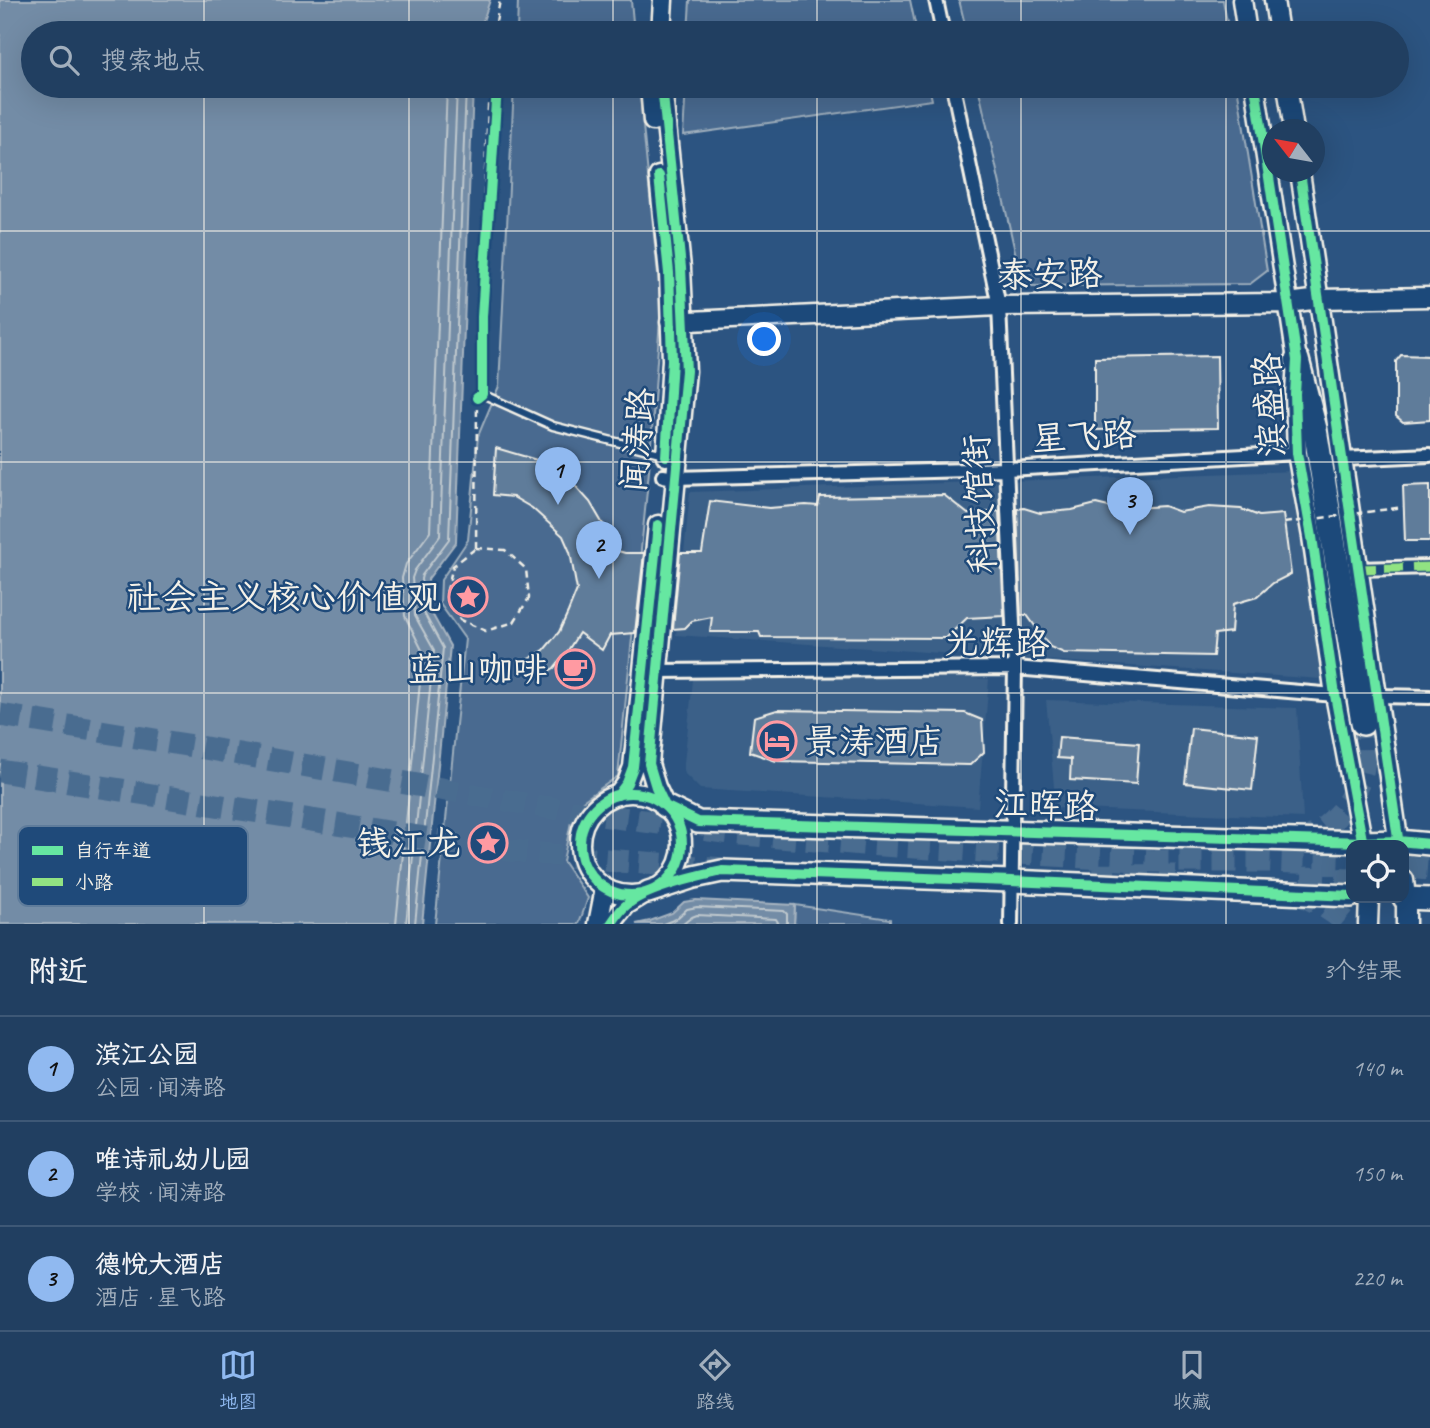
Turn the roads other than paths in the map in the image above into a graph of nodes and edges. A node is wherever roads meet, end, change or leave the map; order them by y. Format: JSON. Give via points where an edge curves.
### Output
{"nodes":[{"id":1,"x":651,"y":0,"type":"edge"},
{"id":2,"x":663,"y":0,"type":"edge"},
{"id":3,"x":936,"y":0,"type":"edge"},
{"id":4,"x":1242,"y":0,"type":"edge"},
{"id":5,"x":1274,"y":0,"type":"edge"},
{"id":6,"x":650,"y":21,"type":"edge"},
{"id":7,"x":662,"y":21,"type":"edge"},
{"id":8,"x":940,"y":21,"type":"edge"},
{"id":9,"x":1245,"y":21,"type":"edge"},
{"id":10,"x":1277,"y":21,"type":"edge"},
{"id":11,"x":651,"y":98,"type":"edge"},
{"id":12,"x":664,"y":98,"type":"edge"},
{"id":13,"x":956,"y":98,"type":"edge"},
{"id":14,"x":1257,"y":98,"type":"edge"},
{"id":15,"x":1289,"y":98,"type":"edge"},
{"id":16,"x":1292,"y":119,"type":"edge"},
{"id":17,"x":1302,"y":182,"type":"edge"},
{"id":18,"x":1430,"y":297,"type":"edge"},
{"id":19,"x":1320,"y":299,"type":"junction"},
{"id":20,"x":1288,"y":303,"type":"junction"},
{"id":21,"x":999,"y":306,"type":"junction"},
{"id":22,"x":677,"y":322,"type":"junction"},
{"id":23,"x":1297,"y":360,"type":"junction"},
{"id":24,"x":479,"y":393,"type":"road end"},
{"id":25,"x":1297,"y":453,"type":"junction"},
{"id":26,"x":666,"y":454,"type":"junction"},
{"id":27,"x":1430,"y":455,"type":"edge"},
{"id":28,"x":1342,"y":459,"type":"junction"},
{"id":29,"x":1006,"y":469,"type":"junction"},
{"id":30,"x":669,"y":477,"type":"junction"},
{"id":31,"x":1430,"y":567,"type":"edge"},
{"id":32,"x":1358,"y":569,"type":"junction"},
{"id":33,"x":1015,"y":668,"type":"junction"},
{"id":34,"x":656,"y":671,"type":"junction"},
{"id":35,"x":1335,"y":695,"type":"junction"},
{"id":36,"x":1377,"y":696,"type":"junction"},
{"id":37,"x":1430,"y":696,"type":"edge"},
{"id":38,"x":1363,"y":723,"type":"tunnel mouth"},
{"id":39,"x":618,"y":795,"type":"junction"},
{"id":40,"x":665,"y":806,"type":"junction"},
{"id":41,"x":1013,"y":832,"type":"junction"},
{"id":42,"x":1362,"y":840,"type":"edge"},
{"id":43,"x":1399,"y":840,"type":"edge"},
{"id":44,"x":1346,"y":843,"type":"edge"},
{"id":45,"x":1409,"y":843,"type":"edge"},
{"id":46,"x":1430,"y":844,"type":"edge"},
{"id":47,"x":1011,"y":881,"type":"junction"},
{"id":48,"x":605,"y":888,"type":"junction"},
{"id":49,"x":648,"y":892,"type":"junction"},
{"id":50,"x":1409,"y":893,"type":"edge"},
{"id":51,"x":1346,"y":896,"type":"edge"},
{"id":52,"x":1430,"y":899,"type":"edge"},
{"id":53,"x":1369,"y":903,"type":"edge"},
{"id":54,"x":1405,"y":903,"type":"edge"},
{"id":55,"x":598,"y":924,"type":"edge"},
{"id":56,"x":611,"y":924,"type":"edge"},
{"id":57,"x":1011,"y":924,"type":"edge"},
{"id":58,"x":1368,"y":924,"type":"edge"},
{"id":59,"x":1406,"y":924,"type":"edge"}],
"edges":[{"from":1,"to":6,"type":"main road"},
{"from":2,"to":7,"type":"main road"},
{"from":3,"to":8,"type":"street"},
{"from":4,"to":9,"type":"main road"},
{"from":5,"to":10,"type":"main road"},
{"from":11,"to":22,"type":"main road","name":"闻涛路"},
{"from":12,"to":22,"type":"main road","name":"闻涛路","via":[[681,268]]},
{"from":13,"to":21,"type":"street","name":"科技馆街"},
{"from":14,"to":20,"type":"main road","name":"滨盛路"},
{"from":15,"to":16,"type":"main road"},
{"from":17,"to":19,"type":"main road","name":"滨盛路"},
{"from":18,"to":19,"type":"main road","name":"泰安路"},
{"from":19,"to":20,"type":"main road","name":"泰安路"},
{"from":19,"to":28,"type":"main road","name":"滨盛路"},
{"from":20,"to":21,"type":"main road","name":"泰安路"},
{"from":20,"to":23,"type":"main road","name":"滨盛路"},
{"from":21,"to":22,"type":"main road","name":"泰安路"},
{"from":21,"to":29,"type":"street","name":"科技馆街"},
{"from":22,"to":26,"type":"main road","name":"闻涛路"},
{"from":22,"to":30,"type":"main road","name":"闻涛路","via":[[685,371]]},
{"from":23,"to":25,"type":"main road","name":"滨盛路"},
{"from":23,"to":38,"type":"highway","via":[[1315,429]]},
{"from":24,"to":26,"type":"lane","via":[[553,426]]},
{"from":25,"to":29,"type":"street","name":"星飞路"},
{"from":25,"to":35,"type":"main road","name":"滨盛路"},
{"from":26,"to":30,"type":"main road","name":"闻涛路"},
{"from":27,"to":28,"type":"street"},
{"from":28,"to":32,"type":"main road","name":"滨盛路"},
{"from":29,"to":30,"type":"street","name":"星飞路"},
{"from":29,"to":33,"type":"street","name":"科技馆街"},
{"from":30,"to":34,"type":"main road","name":"闻涛路"},
{"from":30,"to":39,"type":"main road","name":"闻涛路","via":[[633,767]]},
{"from":31,"to":32,"type":"street"},
{"from":32,"to":36,"type":"main road","name":"滨盛路"},
{"from":33,"to":34,"type":"street","name":"光辉路"},
{"from":33,"to":35,"type":"street","name":"光辉路"},
{"from":33,"to":41,"type":"street","name":"科技馆街"},
{"from":34,"to":40,"type":"main road","name":"闻涛路","via":[[649,764]]},
{"from":35,"to":42,"type":"main road","name":"滨盛路"},
{"from":36,"to":37,"type":"street"},
{"from":36,"to":43,"type":"main road","name":"滨盛路"},
{"from":39,"to":40,"type":"main road","via":[[635,793]]},
{"from":39,"to":48,"type":"main road","name":"闻涛路","via":[[602,802],[582,829],[583,863]]},
{"from":40,"to":41,"type":"main road","name":"江晖路","via":[[698,822]]},
{"from":40,"to":49,"type":"main road","name":"闻涛路","via":[[679,827],[680,857],[663,884]]},
{"from":41,"to":44,"type":"main road","name":"江晖路"},
{"from":41,"to":47,"type":"street","name":"科技馆街"},
{"from":45,"to":46,"type":"main road","name":"江晖路"},
{"from":47,"to":49,"type":"main road","via":[[722,871]]},
{"from":47,"to":51,"type":"main road"},
{"from":47,"to":57,"type":"street","name":"科技馆街"},
{"from":48,"to":49,"type":"main road","via":[[619,894]]},
{"from":48,"to":55,"type":"main road"},
{"from":49,"to":56,"type":"main road","name":"闻涛路","via":[[626,905]]},
{"from":50,"to":52,"type":"main road"},
{"from":53,"to":58,"type":"main road"},
{"from":54,"to":59,"type":"main road"}]}
